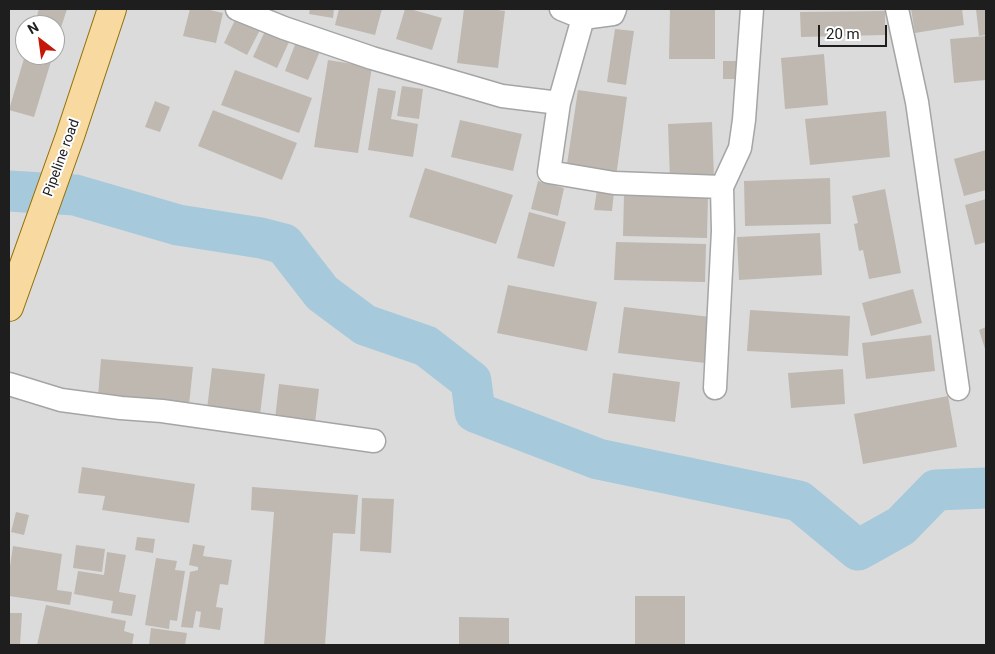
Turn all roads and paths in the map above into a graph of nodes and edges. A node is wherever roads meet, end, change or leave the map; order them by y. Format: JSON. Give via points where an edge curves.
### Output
{"nodes":[{"id":1,"x":112,"y":9,"type":"edge"},
{"id":2,"x":237,"y":9,"type":"edge"},
{"id":3,"x":561,"y":9,"type":"edge"},
{"id":4,"x":615,"y":9,"type":"edge"},
{"id":5,"x":752,"y":9,"type":"edge"},
{"id":6,"x":897,"y":9,"type":"edge"},
{"id":7,"x":583,"y":18,"type":"junction"},
{"id":8,"x":559,"y":103,"type":"junction"},
{"id":9,"x":722,"y":187,"type":"junction"},
{"id":10,"x":9,"y":307,"type":"edge"},
{"id":11,"x":9,"y":384,"type":"edge"},
{"id":12,"x":715,"y":388,"type":"dead end"},
{"id":13,"x":958,"y":388,"type":"dead end"},
{"id":14,"x":374,"y":441,"type":"dead end"}],
"edges":[{"from":1,"to":10,"type":"main road","name":"Pipeline road"},
{"from":2,"to":8,"type":"street","via":[[363,55],[502,96]]},
{"from":3,"to":7,"type":"street"},
{"from":4,"to":7,"type":"street","via":[[613,14]]},
{"from":5,"to":9,"type":"street","via":[[740,148]]},
{"from":6,"to":13,"type":"street","via":[[917,102]]},
{"from":7,"to":8,"type":"street"},
{"from":8,"to":9,"type":"street","via":[[548,172],[614,182]]},
{"from":9,"to":12,"type":"street","via":[[723,231]]},
{"from":11,"to":14,"type":"street","via":[[61,400]]}]}
